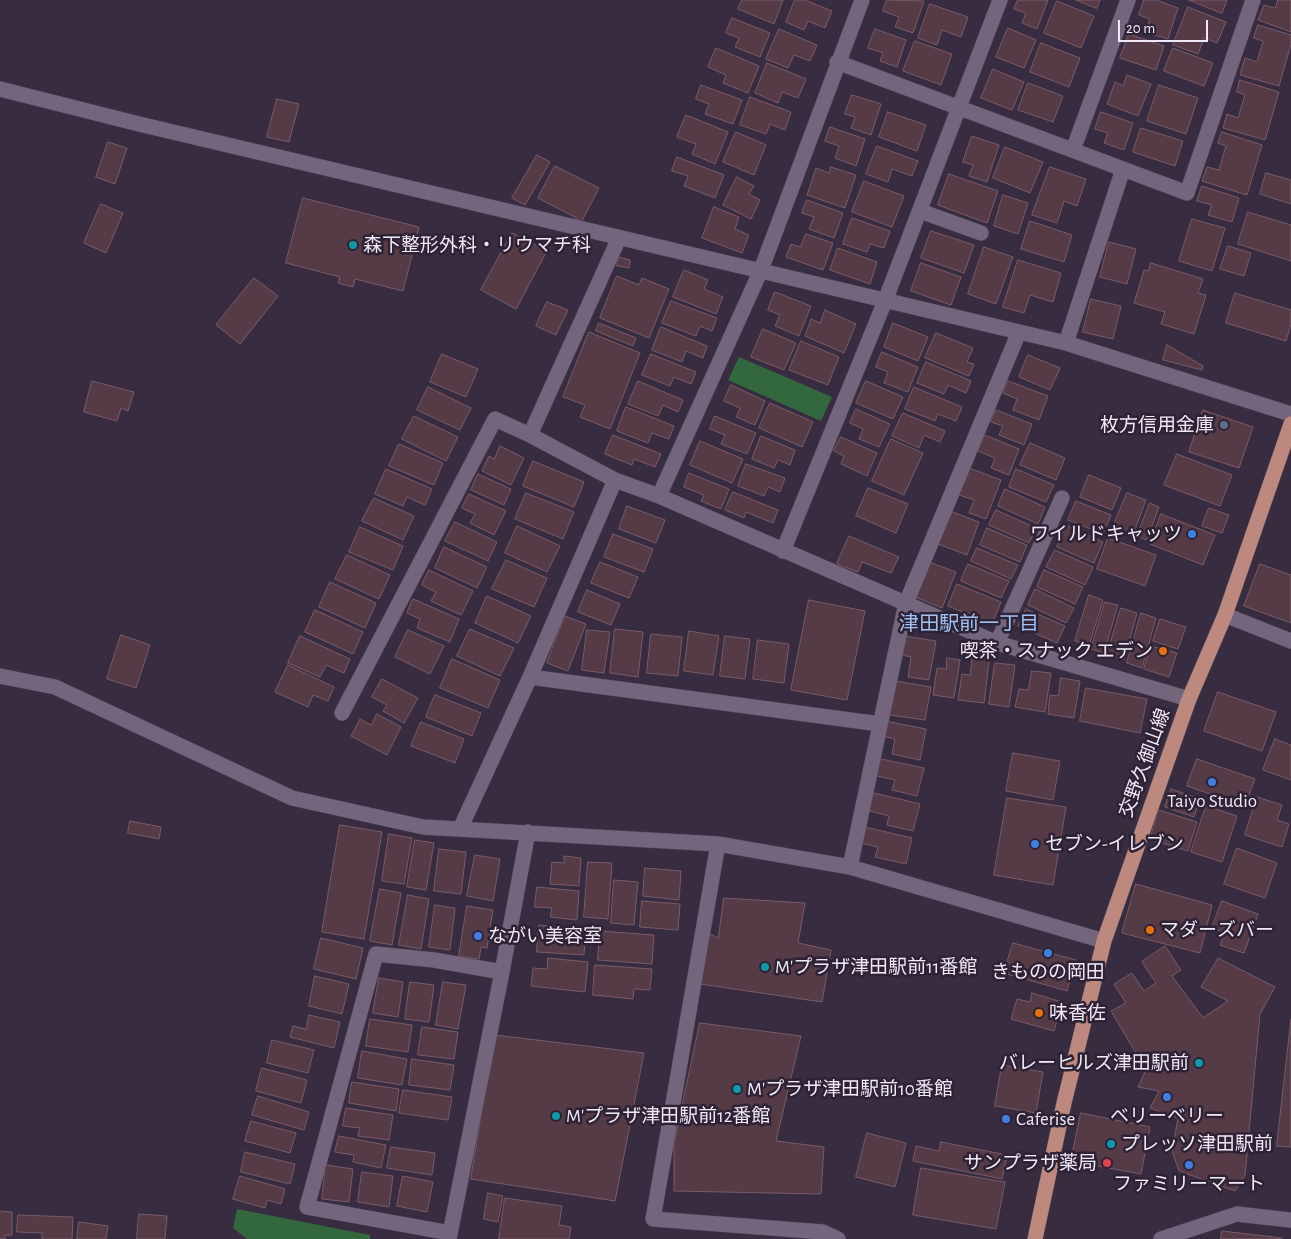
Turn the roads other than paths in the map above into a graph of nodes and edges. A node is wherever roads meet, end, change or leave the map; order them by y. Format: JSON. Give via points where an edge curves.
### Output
{"nodes":[{"id":1,"x":862,"y":0,"type":"edge"},
{"id":2,"x":1000,"y":0,"type":"edge"},
{"id":3,"x":1128,"y":0,"type":"edge"},
{"id":4,"x":1253,"y":0,"type":"edge"},
{"id":5,"x":837,"y":62,"type":"junction"},
{"id":6,"x":0,"y":88,"type":"edge"},
{"id":7,"x":960,"y":108,"type":"junction"},
{"id":8,"x":1073,"y":150,"type":"junction"},
{"id":9,"x":1122,"y":168,"type":"junction"},
{"id":10,"x":920,"y":211,"type":"junction"},
{"id":11,"x":981,"y":232,"type":"dead end"},
{"id":12,"x":619,"y":238,"type":"junction"},
{"id":13,"x":761,"y":270,"type":"junction"},
{"id":14,"x":885,"y":300,"type":"junction"},
{"id":15,"x":1018,"y":332,"type":"junction"},
{"id":16,"x":1066,"y":343,"type":"junction"},
{"id":17,"x":1291,"y":414,"type":"edge"},
{"id":18,"x":1291,"y":424,"type":"edge"},
{"id":19,"x":530,"y":435,"type":"junction"},
{"id":20,"x":615,"y":480,"type":"junction"},
{"id":21,"x":659,"y":496,"type":"junction"},
{"id":22,"x":1062,"y":498,"type":"dead end"},
{"id":23,"x":783,"y":551,"type":"junction"},
{"id":24,"x":906,"y":603,"type":"junction"},
{"id":25,"x":1225,"y":615,"type":"junction"},
{"id":26,"x":1291,"y":641,"type":"edge"},
{"id":27,"x":997,"y":643,"type":"junction"},
{"id":28,"x":0,"y":676,"type":"edge"},
{"id":29,"x":530,"y":677,"type":"junction"},
{"id":30,"x":1189,"y":700,"type":"junction"},
{"id":31,"x":342,"y":713,"type":"dead end"},
{"id":32,"x":880,"y":724,"type":"junction"},
{"id":33,"x":460,"y":829,"type":"junction"},
{"id":34,"x":528,"y":832,"type":"junction"},
{"id":35,"x":718,"y":844,"type":"junction"},
{"id":36,"x":850,"y":867,"type":"junction"},
{"id":37,"x":1104,"y":941,"type":"junction"},
{"id":38,"x":502,"y":972,"type":"junction"},
{"id":39,"x":1290,"y":1220,"type":"edge"},
{"id":40,"x":450,"y":1236,"type":"edge"},
{"id":41,"x":838,"y":1239,"type":"edge"},
{"id":42,"x":1035,"y":1239,"type":"edge"},
{"id":43,"x":1161,"y":1239,"type":"edge"}],
"edges":[{"from":1,"to":5,"type":"street"},
{"from":2,"to":7,"type":"street"},
{"from":3,"to":8,"type":"street"},
{"from":4,"to":9,"type":"street","via":[[1187,193]]},
{"from":5,"to":7,"type":"street"},
{"from":5,"to":13,"type":"street"},
{"from":6,"to":12,"type":"street"},
{"from":7,"to":8,"type":"street"},
{"from":7,"to":10,"type":"street"},
{"from":8,"to":9,"type":"street"},
{"from":9,"to":16,"type":"street"},
{"from":10,"to":11,"type":"street"},
{"from":10,"to":14,"type":"street"},
{"from":12,"to":13,"type":"street"},
{"from":12,"to":19,"type":"street"},
{"from":13,"to":14,"type":"street"},
{"from":13,"to":21,"type":"street"},
{"from":14,"to":15,"type":"street"},
{"from":14,"to":23,"type":"street"},
{"from":15,"to":16,"type":"street"},
{"from":15,"to":24,"type":"street"},
{"from":16,"to":17,"type":"street"},
{"from":18,"to":25,"type":"main road","name":"交野久御山線"},
{"from":19,"to":20,"type":"street"},
{"from":19,"to":31,"type":"street","via":[[495,419]]},
{"from":20,"to":21,"type":"street"},
{"from":20,"to":29,"type":"street"},
{"from":21,"to":23,"type":"street"},
{"from":22,"to":27,"type":"street"},
{"from":23,"to":24,"type":"street"},
{"from":24,"to":27,"type":"street"},
{"from":24,"to":32,"type":"street"},
{"from":25,"to":26,"type":"street"},
{"from":25,"to":30,"type":"main road","name":"交野久御山線"},
{"from":27,"to":30,"type":"street"},
{"from":28,"to":33,"type":"street","via":[[55,687],[292,798],[423,827]]},
{"from":29,"to":32,"type":"street"},
{"from":29,"to":33,"type":"street"},
{"from":30,"to":37,"type":"main road","name":"交野久御山線"},
{"from":32,"to":36,"type":"street"},
{"from":33,"to":34,"type":"street"},
{"from":34,"to":35,"type":"street"},
{"from":34,"to":38,"type":"street"},
{"from":35,"to":36,"type":"street"},
{"from":35,"to":41,"type":"street","via":[[653,1220],[823,1232]]},
{"from":36,"to":37,"type":"street"},
{"from":37,"to":42,"type":"main road","name":"交野久御山線"},
{"from":38,"to":40,"type":"street"},
{"from":38,"to":40,"type":"street","via":[[376,954],[307,1206]]},
{"from":39,"to":43,"type":"street","via":[[1237,1214]]}]}
